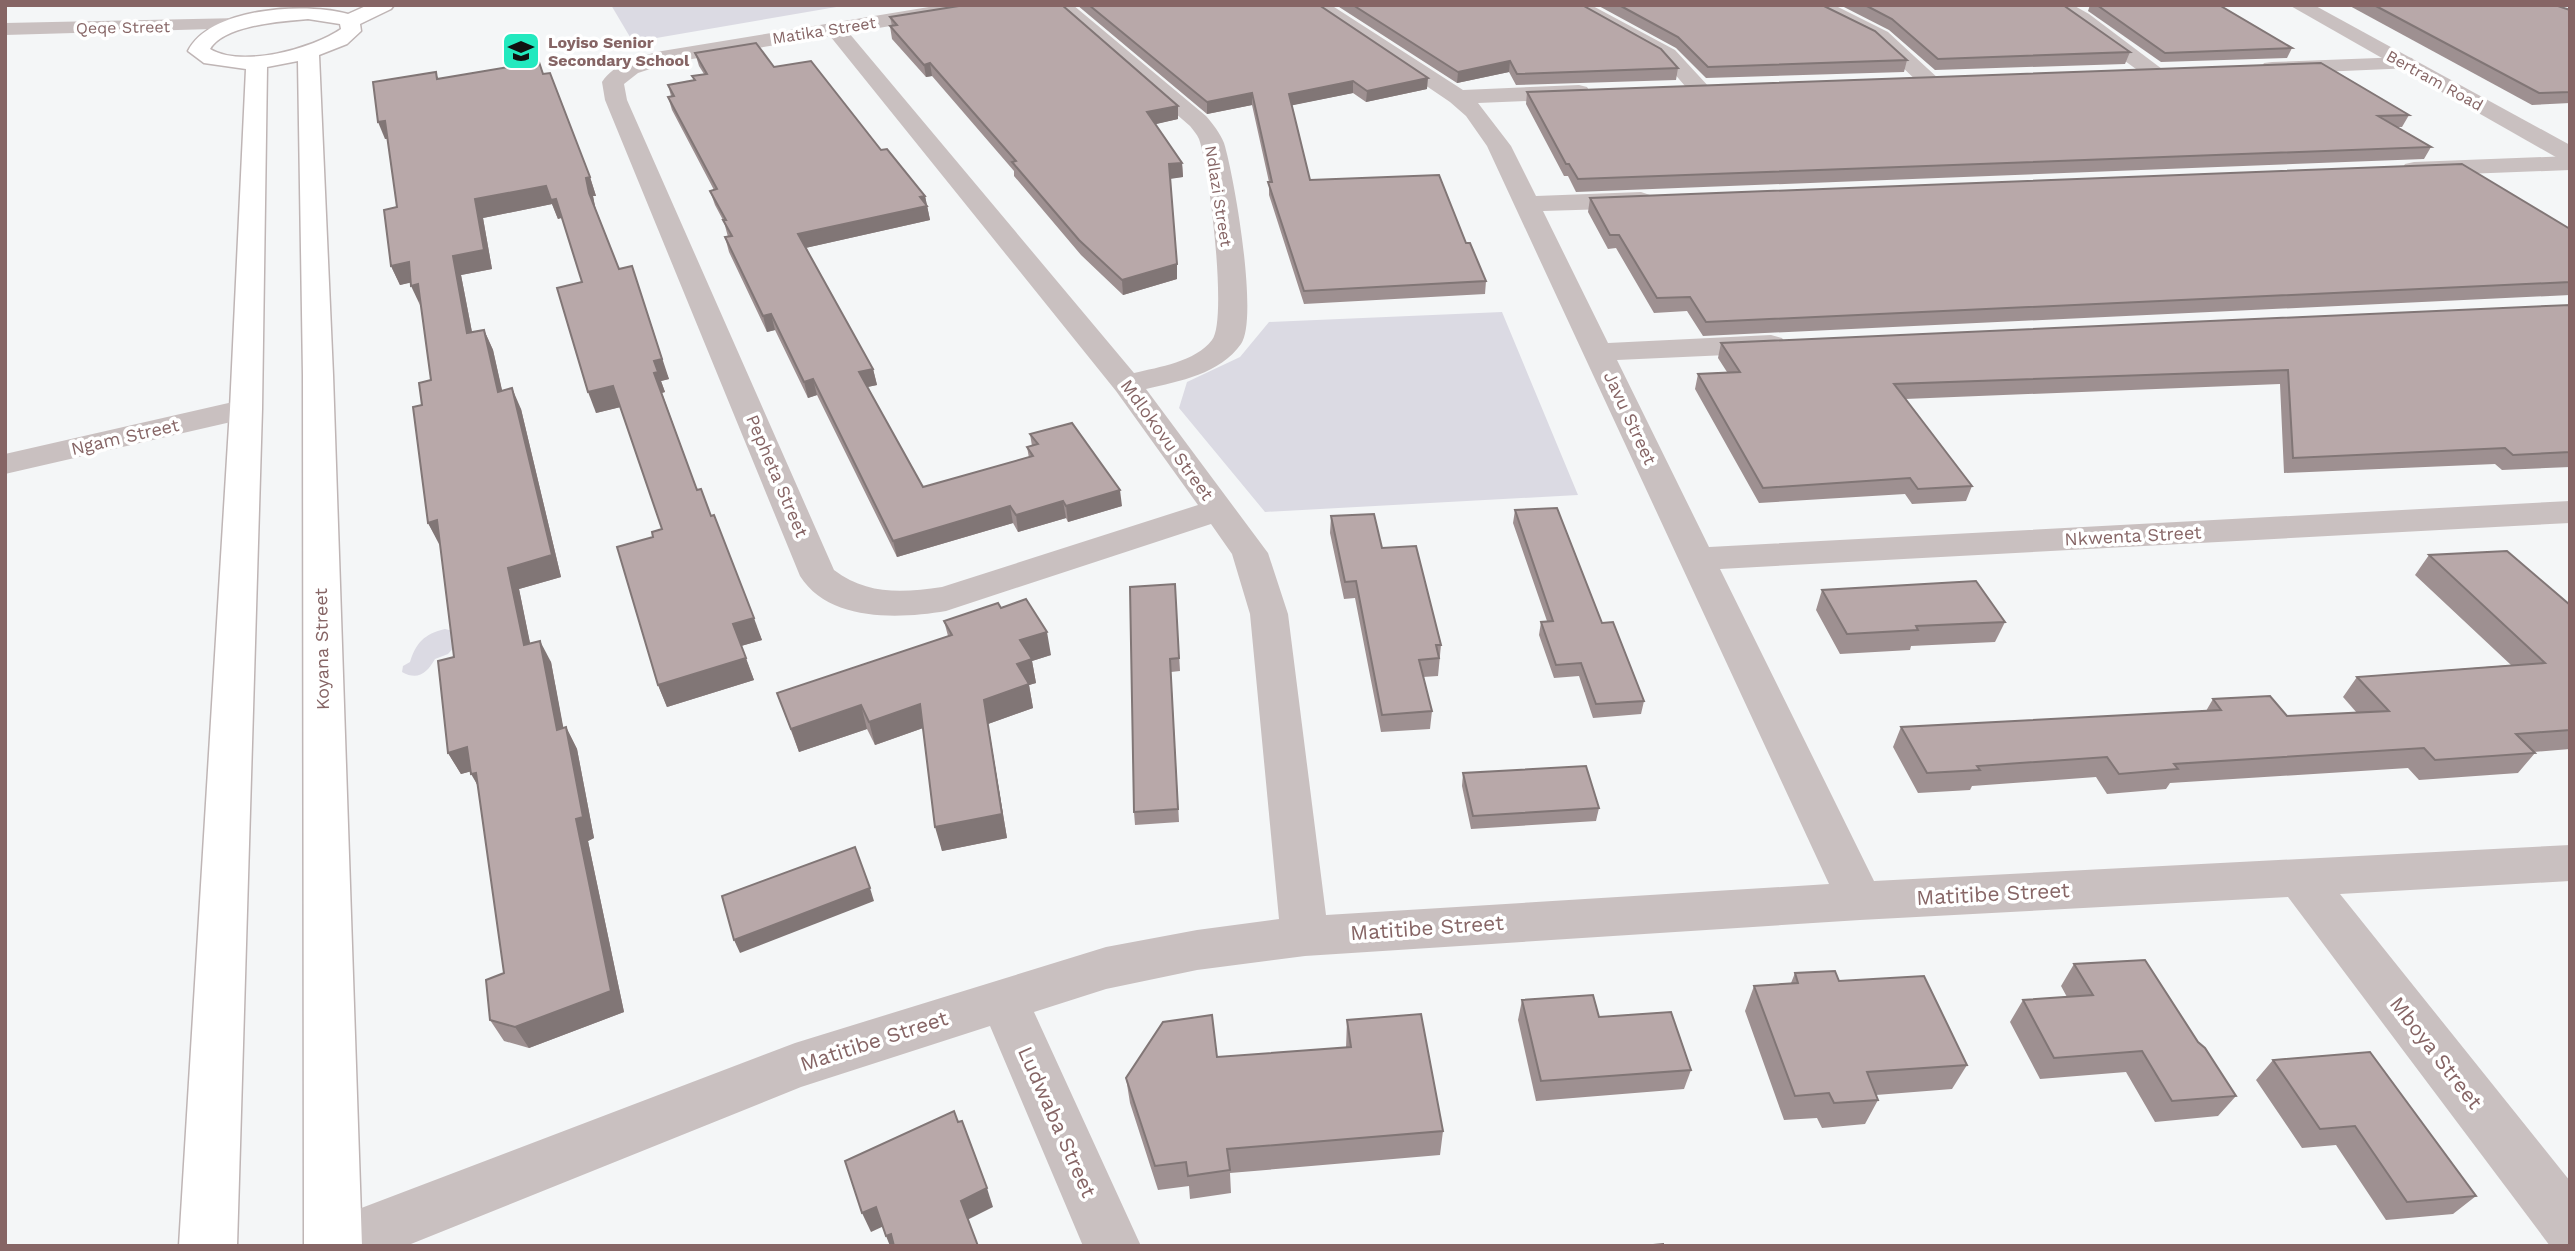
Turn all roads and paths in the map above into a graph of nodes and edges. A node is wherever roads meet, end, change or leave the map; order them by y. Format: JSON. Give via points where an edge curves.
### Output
{"nodes":[{"id":1,"x":329,"y":5,"type":"edge"},
{"id":2,"x":384,"y":5,"type":"edge"},
{"id":3,"x":979,"y":5,"type":"edge"},
{"id":4,"x":1061,"y":5,"type":"edge"},
{"id":5,"x":1317,"y":5,"type":"edge"},
{"id":6,"x":1576,"y":5,"type":"edge"},
{"id":7,"x":1818,"y":5,"type":"edge"},
{"id":8,"x":2058,"y":5,"type":"edge"},
{"id":9,"x":2300,"y":5,"type":"edge"},
{"id":10,"x":308,"y":13,"type":"junction"},
{"id":11,"x":350,"y":21,"type":"junction"},
{"id":12,"x":240,"y":24,"type":"junction"},
{"id":13,"x":5,"y":29,"type":"edge"},
{"id":14,"x":835,"y":29,"type":"junction"},
{"id":15,"x":710,"y":49,"type":"joint"},
{"id":16,"x":308,"y":52,"type":"junction"},
{"id":17,"x":257,"y":61,"type":"junction"},
{"id":18,"x":2404,"y":63,"type":"junction"},
{"id":19,"x":2252,"y":68,"type":"edge"},
{"id":20,"x":2183,"y":71,"type":"edge"},
{"id":21,"x":2155,"y":72,"type":"junction"},
{"id":22,"x":2115,"y":73,"type":"edge"},
{"id":23,"x":1955,"y":79,"type":"edge"},
{"id":24,"x":1928,"y":80,"type":"junction"},
{"id":25,"x":1902,"y":81,"type":"edge"},
{"id":26,"x":1726,"y":87,"type":"edge"},
{"id":27,"x":1699,"y":88,"type":"junction"},
{"id":28,"x":1672,"y":89,"type":"edge"},
{"id":29,"x":1605,"y":91,"type":"edge"},
{"id":30,"x":1458,"y":97,"type":"junction"},
{"id":31,"x":2567,"y":154,"type":"edge"},
{"id":32,"x":2392,"y":170,"type":"edge"},
{"id":33,"x":1665,"y":199,"type":"edge"},
{"id":34,"x":1527,"y":204,"type":"junction"},
{"id":35,"x":1804,"y":342,"type":"edge"},
{"id":36,"x":1599,"y":352,"type":"junction"},
{"id":37,"x":1127,"y":384,"type":"junction"},
{"id":38,"x":246,"y":409,"type":"junction"},
{"id":39,"x":5,"y":464,"type":"edge"},
{"id":40,"x":1219,"y":510,"type":"junction"},
{"id":41,"x":2570,"y":512,"type":"edge"},
{"id":42,"x":1697,"y":559,"type":"junction"},
{"id":43,"x":2570,"y":863,"type":"edge"},
{"id":44,"x":2301,"y":879,"type":"junction"},
{"id":45,"x":1860,"y":901,"type":"junction"},
{"id":46,"x":1305,"y":936,"type":"junction"},
{"id":47,"x":1003,"y":999,"type":"junction"},
{"id":48,"x":2570,"y":1226,"type":"edge"},
{"id":49,"x":208,"y":1246,"type":"edge"},
{"id":50,"x":334,"y":1246,"type":"edge"},
{"id":51,"x":1112,"y":1246,"type":"edge"}],
"edges":[{"from":1,"to":10,"type":"main road"},
{"from":2,"to":11,"type":"main road"},
{"from":3,"to":14,"type":"street","name":"Matika Street"},
{"from":4,"to":37,"type":"street","name":"Ndlazi Street","via":[[1198,121],[1213,145],[1231,271],[1232,334],[1223,347],[1201,361]]},
{"from":5,"to":30,"type":"street","name":"Javu Street"},
{"from":6,"to":27,"type":"street","via":[[1668,54]]},
{"from":7,"to":24,"type":"street","via":[[1881,36]]},
{"from":8,"to":21,"type":"street"},
{"from":9,"to":18,"type":"street","name":"Bertram Road"},
{"from":10,"to":11,"type":"main road"},
{"from":10,"to":12,"type":"main road"},
{"from":11,"to":16,"type":"main road","via":[[351,31],[346,36]]},
{"from":12,"to":13,"type":"street","name":"Qeqe Street"},
{"from":12,"to":17,"type":"main road","via":[[204,40],[199,51],[224,61]]},
{"from":14,"to":15,"type":"street","name":"Matika Street"},
{"from":14,"to":37,"type":"street","name":"Mdlokovu Street"},
{"from":15,"to":40,"type":"street","name":"Pepheta Street","via":[[638,64],[616,78],[613,89],[818,576],[833,590],[868,603],[889,605],[946,599]]},
{"from":16,"to":17,"type":"main road"},
{"from":16,"to":50,"type":"main road","name":"Koyana Street"},
{"from":17,"to":38,"type":"main road"},
{"from":18,"to":19,"type":"street"},
{"from":18,"to":31,"type":"street","name":"Bertram Road"},
{"from":20,"to":21,"type":"street"},
{"from":21,"to":22,"type":"street"},
{"from":23,"to":24,"type":"street"},
{"from":24,"to":25,"type":"street"},
{"from":26,"to":27,"type":"street"},
{"from":27,"to":28,"type":"street"},
{"from":29,"to":30,"type":"street"},
{"from":30,"to":34,"type":"street","name":"Javu Street","via":[[1499,146]]},
{"from":31,"to":32,"type":"street"},
{"from":33,"to":34,"type":"street"},
{"from":34,"to":36,"type":"street","name":"Javu Street"},
{"from":35,"to":36,"type":"street"},
{"from":36,"to":42,"type":"street","name":"Javu Street"},
{"from":37,"to":40,"type":"street","name":"Mdlokovu Street"},
{"from":38,"to":39,"type":"street","name":"Ngam Street"},
{"from":38,"to":49,"type":"main road"},
{"from":40,"to":46,"type":"street","name":"Mdlokovu Street","via":[[1250,553],[1269,614]]},
{"from":41,"to":42,"type":"street","name":"Nkwenta Street"},
{"from":42,"to":45,"type":"street","name":"Javu Street"},
{"from":43,"to":44,"type":"street","name":"Matitibe Street"},
{"from":44,"to":45,"type":"street","name":"Matitibe Street"},
{"from":44,"to":48,"type":"street","name":"Mboya Street"},
{"from":45,"to":46,"type":"street","name":"Matitibe Street"},
{"from":46,"to":47,"type":"street","name":"Matitibe Street","via":[[1106,968]]},
{"from":47,"to":50,"type":"street","name":"Matitibe Street","via":[[795,1066]]},
{"from":47,"to":51,"type":"street","name":"Ludwaba Street"}]}
